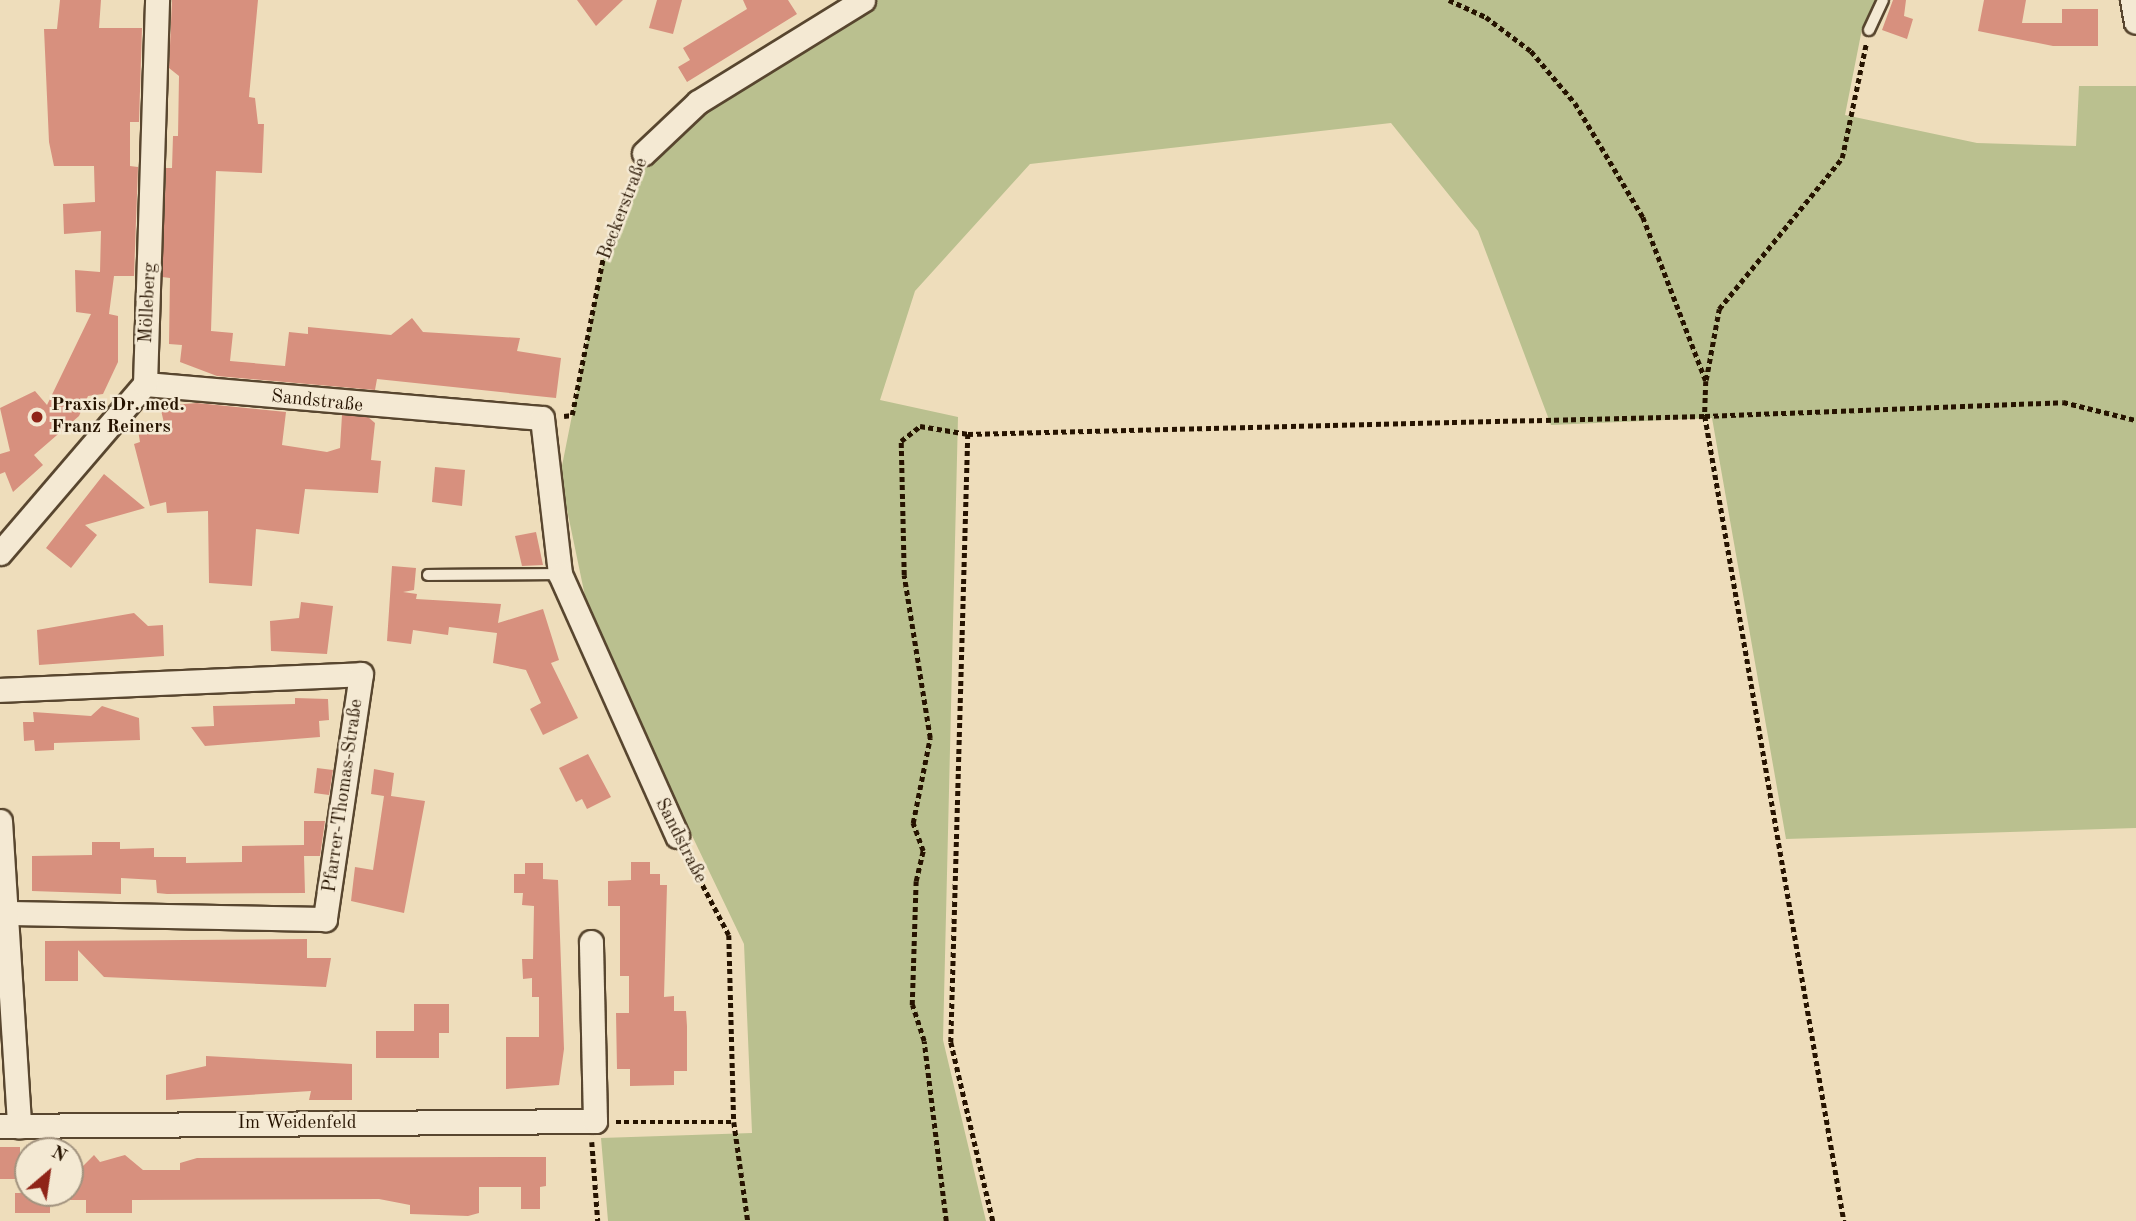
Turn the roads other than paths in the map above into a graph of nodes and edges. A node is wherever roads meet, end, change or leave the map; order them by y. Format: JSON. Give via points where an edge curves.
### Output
{"nodes":[{"id":1,"x":157,"y":0,"type":"edge"},
{"id":2,"x":863,"y":0,"type":"edge"},
{"id":3,"x":1882,"y":0,"type":"edge"},
{"id":4,"x":2132,"y":0,"type":"edge"},
{"id":5,"x":2136,"y":22,"type":"edge"},
{"id":6,"x":1869,"y":30,"type":"road end"},
{"id":7,"x":644,"y":153,"type":"road end"},
{"id":8,"x":145,"y":384,"type":"junction"},
{"id":9,"x":0,"y":553,"type":"edge"},
{"id":10,"x":560,"y":574,"type":"junction"},
{"id":11,"x":428,"y":575,"type":"dead end"},
{"id":12,"x":0,"y":690,"type":"edge"},
{"id":13,"x":0,"y":821,"type":"edge"},
{"id":14,"x":677,"y":836,"type":"road end"},
{"id":15,"x":7,"y":913,"type":"junction"},
{"id":16,"x":591,"y":942,"type":"dead end"},
{"id":17,"x":9,"y":1126,"type":"edge"}],
"edges":[{"from":1,"to":8,"type":"street","name":"Mölleberg"},
{"from":2,"to":7,"type":"street","name":"Beckerstraße","via":[[698,102]]},
{"from":3,"to":6,"type":"lane"},
{"from":4,"to":5,"type":"street"},
{"from":8,"to":9,"type":"street"},
{"from":8,"to":10,"type":"street","name":"Sandstraße","via":[[542,418]]},
{"from":10,"to":11,"type":"lane"},
{"from":10,"to":14,"type":"street","name":"Sandstraße"},
{"from":12,"to":15,"type":"street","name":"Pfarrer-Thomas-Straße","via":[[360,674],[326,919]]},
{"from":13,"to":15,"type":"street"},
{"from":15,"to":17,"type":"street"},
{"from":16,"to":17,"type":"street","name":"Im Weidenfeld","via":[[592,1122]]}]}
